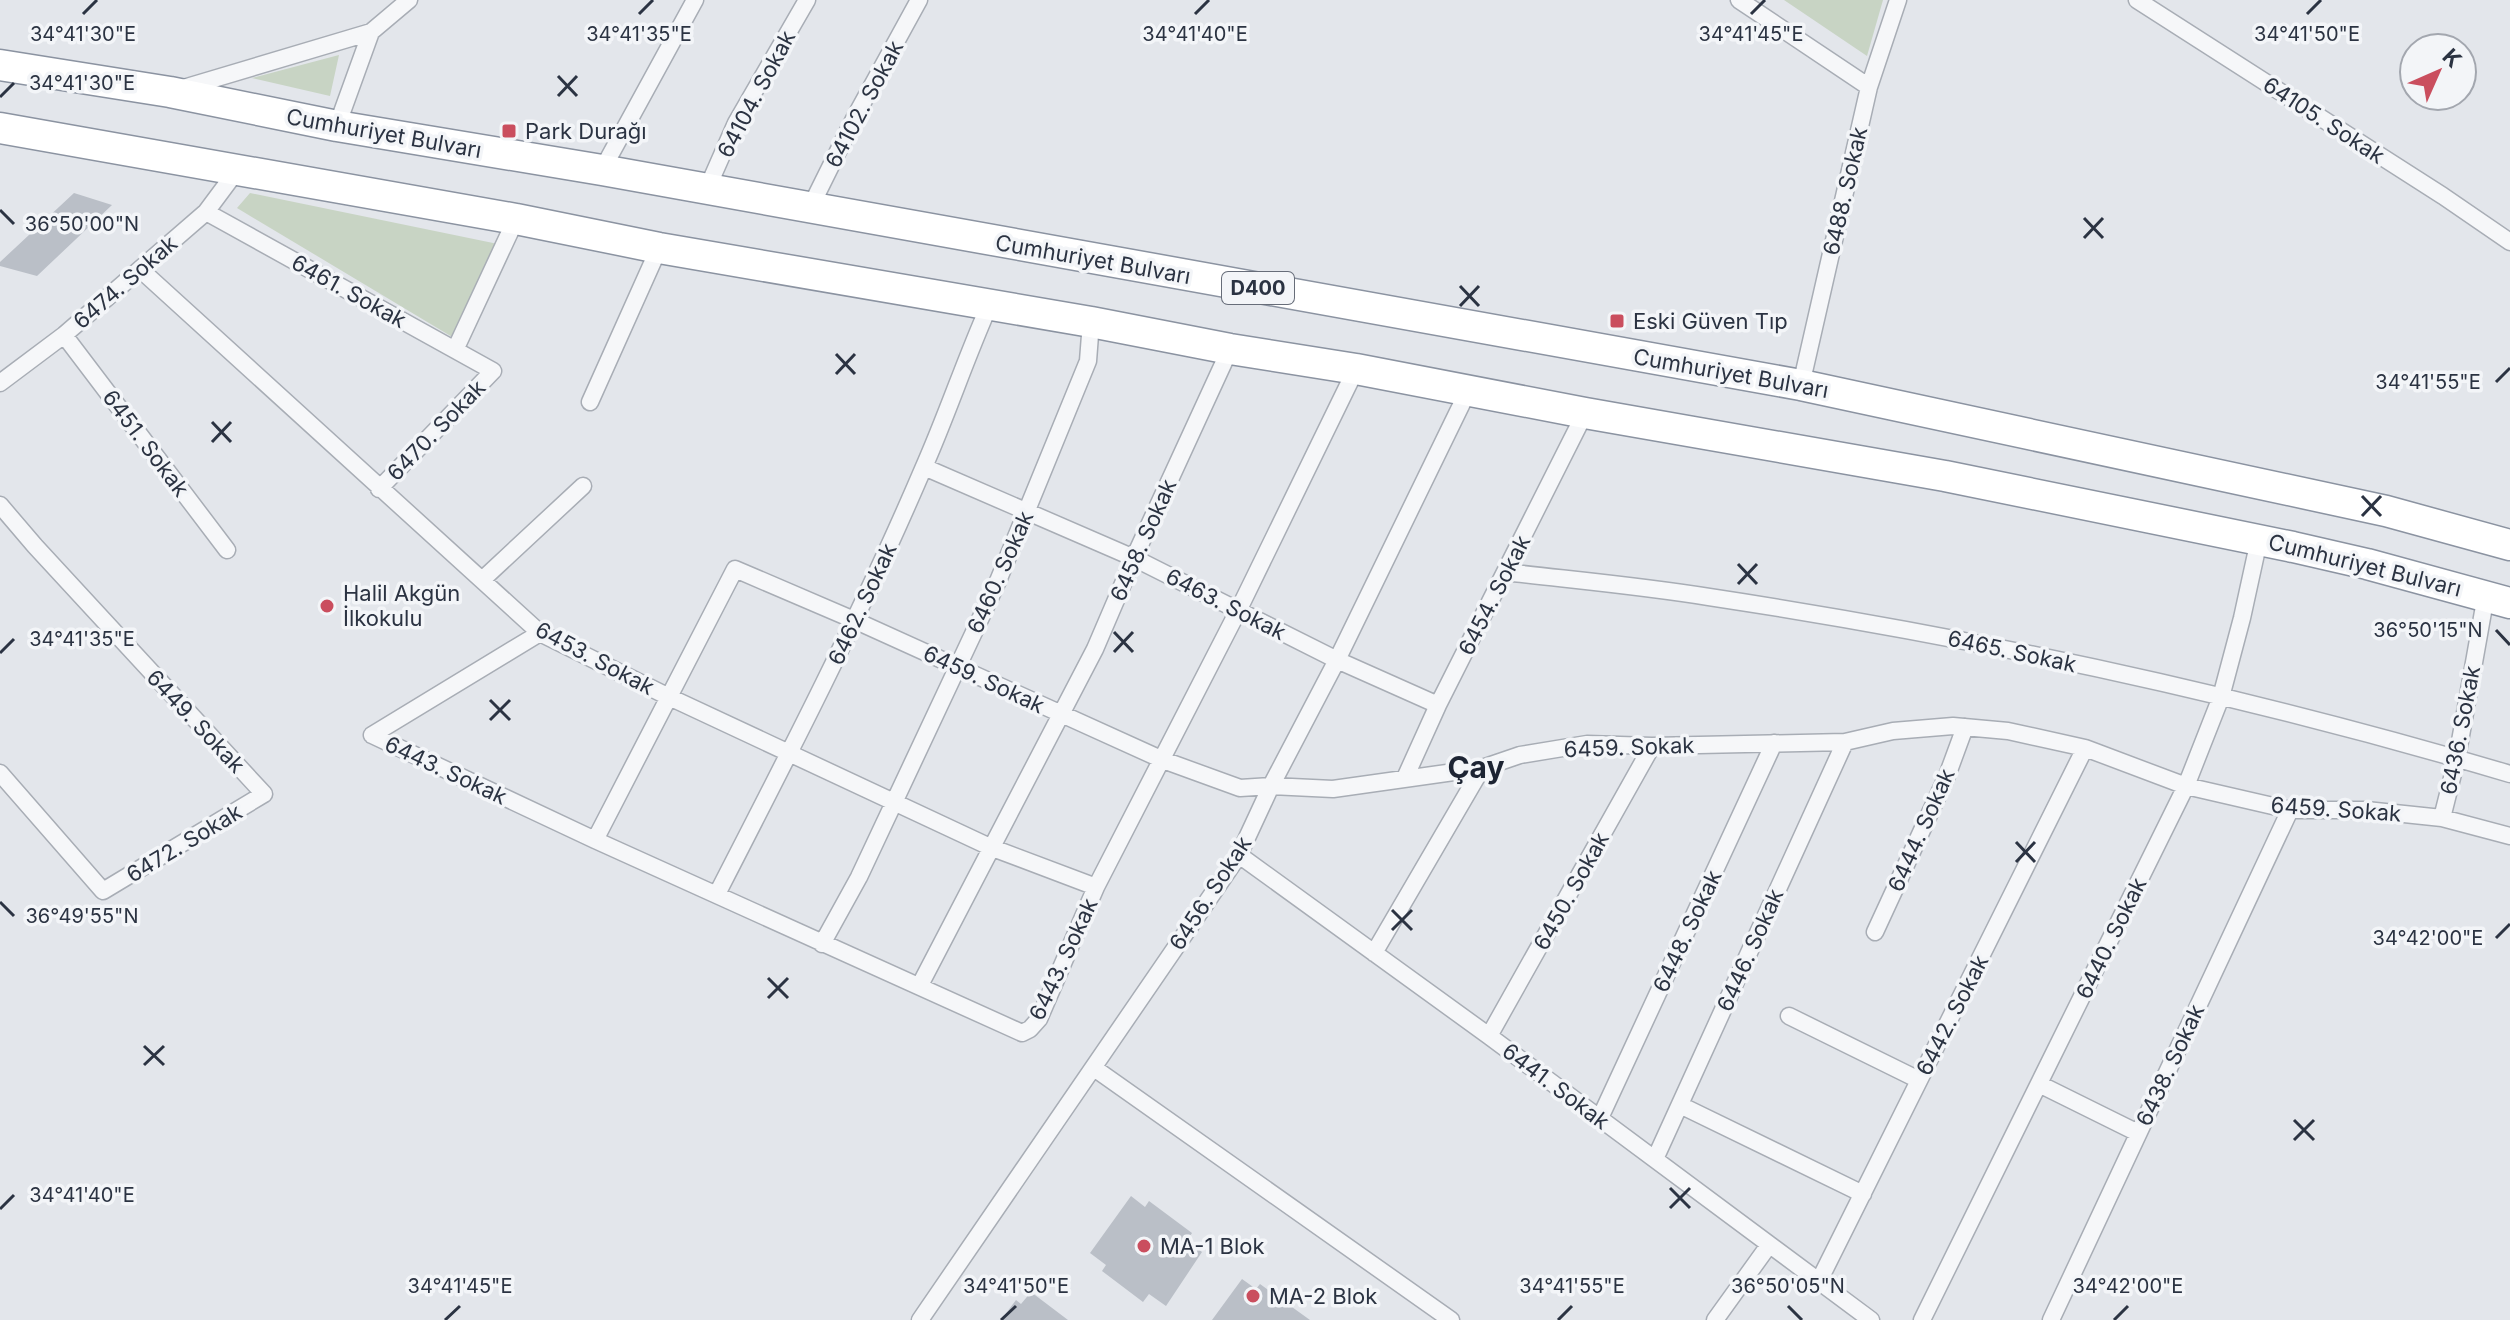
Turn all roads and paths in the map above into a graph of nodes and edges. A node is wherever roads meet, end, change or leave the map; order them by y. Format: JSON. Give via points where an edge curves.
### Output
{"nodes":[{"id":1,"x":409,"y":0,"type":"edge"},
{"id":2,"x":695,"y":0,"type":"edge"},
{"id":3,"x":807,"y":0,"type":"edge"},
{"id":4,"x":919,"y":0,"type":"edge"},
{"id":5,"x":1739,"y":0,"type":"edge"},
{"id":6,"x":1898,"y":0,"type":"edge"},
{"id":7,"x":2137,"y":0,"type":"edge"},
{"id":8,"x":371,"y":32,"type":"junction"},
{"id":9,"x":0,"y":65,"type":"edge"},
{"id":10,"x":1869,"y":87,"type":"junction"},
{"id":11,"x":170,"y":92,"type":"junction"},
{"id":12,"x":337,"y":126,"type":"junction"},
{"id":13,"x":0,"y":128,"type":"edge"},
{"id":14,"x":238,"y":169,"type":"junction"},
{"id":15,"x":602,"y":170,"type":"junction"},
{"id":16,"x":707,"y":189,"type":"junction"},
{"id":17,"x":810,"y":208,"type":"junction"},
{"id":18,"x":206,"y":212,"type":"junction"},
{"id":19,"x":516,"y":219,"type":"junction"},
{"id":20,"x":2510,"y":242,"type":"edge"},
{"id":21,"x":659,"y":248,"type":"junction"},
{"id":22,"x":141,"y":270,"type":"junction"},
{"id":23,"x":989,"y":306,"type":"junction"},
{"id":24,"x":1091,"y":322,"type":"junction"},
{"id":25,"x":64,"y":335,"type":"junction"},
{"id":26,"x":1230,"y":349,"type":"junction"},
{"id":27,"x":455,"y":350,"type":"junction"},
{"id":28,"x":1356,"y":369,"type":"junction"},
{"id":29,"x":493,"y":371,"type":"joint"},
{"id":30,"x":0,"y":383,"type":"edge"},
{"id":31,"x":1801,"y":385,"type":"junction"},
{"id":32,"x":1468,"y":391,"type":"junction"},
{"id":33,"x":590,"y":402,"type":"dead end"},
{"id":34,"x":1585,"y":413,"type":"junction"},
{"id":35,"x":924,"y":467,"type":"junction"},
{"id":36,"x":583,"y":486,"type":"dead end"},
{"id":37,"x":379,"y":489,"type":"junction"},
{"id":38,"x":0,"y":505,"type":"edge"},
{"id":39,"x":1028,"y":511,"type":"junction"},
{"id":40,"x":2259,"y":540,"type":"junction"},
{"id":41,"x":2510,"y":545,"type":"edge"},
{"id":42,"x":227,"y":550,"type":"dead end"},
{"id":43,"x":1134,"y":558,"type":"junction"},
{"id":44,"x":1505,"y":572,"type":"junction"},
{"id":45,"x":482,"y":580,"type":"junction"},
{"id":46,"x":2498,"y":599,"type":"edge"},
{"id":47,"x":1239,"y":609,"type":"junction"},
{"id":48,"x":854,"y":620,"type":"junction"},
{"id":49,"x":540,"y":633,"type":"junction"},
{"id":50,"x":1337,"y":660,"type":"junction"},
{"id":51,"x":957,"y":666,"type":"junction"},
{"id":52,"x":667,"y":696,"type":"junction"},
{"id":53,"x":2221,"y":697,"type":"junction"},
{"id":54,"x":1438,"y":705,"type":"junction"},
{"id":55,"x":1060,"y":714,"type":"junction"},
{"id":56,"x":1965,"y":727,"type":"junction"},
{"id":57,"x":1845,"y":742,"type":"junction"},
{"id":58,"x":1774,"y":743,"type":"junction"},
{"id":59,"x":1652,"y":746,"type":"junction"},
{"id":60,"x":2085,"y":748,"type":"junction"},
{"id":61,"x":789,"y":753,"type":"junction"},
{"id":62,"x":2457,"y":758,"type":"junction"},
{"id":63,"x":1163,"y":760,"type":"junction"},
{"id":64,"x":1482,"y":768,"type":"junction"},
{"id":65,"x":0,"y":773,"type":"edge"},
{"id":66,"x":2510,"y":774,"type":"edge"},
{"id":67,"x":1405,"y":778,"type":"junction"},
{"id":68,"x":1271,"y":786,"type":"junction"},
{"id":69,"x":2186,"y":786,"type":"junction"},
{"id":70,"x":264,"y":794,"type":"joint"},
{"id":71,"x":893,"y":802,"type":"junction"},
{"id":72,"x":2290,"y":810,"type":"junction"},
{"id":73,"x":2442,"y":818,"type":"junction"},
{"id":74,"x":2510,"y":836,"type":"edge"},
{"id":75,"x":595,"y":840,"type":"junction"},
{"id":76,"x":990,"y":847,"type":"junction"},
{"id":77,"x":1239,"y":855,"type":"junction"},
{"id":78,"x":1096,"y":887,"type":"junction"},
{"id":79,"x":717,"y":894,"type":"junction"},
{"id":80,"x":1875,"y":932,"type":"dead end"},
{"id":81,"x":822,"y":944,"type":"junction"},
{"id":82,"x":1374,"y":953,"type":"junction"},
{"id":83,"x":920,"y":985,"type":"junction"},
{"id":84,"x":1789,"y":1016,"type":"dead end"},
{"id":85,"x":1489,"y":1036,"type":"junction"},
{"id":86,"x":1094,"y":1068,"type":"junction"},
{"id":87,"x":1919,"y":1080,"type":"junction"},
{"id":88,"x":2039,"y":1084,"type":"junction"},
{"id":89,"x":1680,"y":1105,"type":"junction"},
{"id":90,"x":1600,"y":1118,"type":"junction"},
{"id":91,"x":2138,"y":1133,"type":"junction"},
{"id":92,"x":1655,"y":1159,"type":"junction"},
{"id":93,"x":1863,"y":1194,"type":"junction"},
{"id":94,"x":1769,"y":1245,"type":"junction"},
{"id":95,"x":1818,"y":1283,"type":"junction"},
{"id":96,"x":920,"y":1320,"type":"edge"},
{"id":97,"x":1451,"y":1320,"type":"edge"},
{"id":98,"x":1715,"y":1320,"type":"edge"},
{"id":99,"x":1871,"y":1320,"type":"edge"},
{"id":100,"x":1922,"y":1320,"type":"edge"},
{"id":101,"x":2051,"y":1320,"type":"edge"}],
"edges":[{"from":1,"to":8,"type":"street"},
{"from":2,"to":15,"type":"street"},
{"from":3,"to":16,"type":"street","name":"64104. Sokak","via":[[736,123]]},
{"from":4,"to":17,"type":"street","name":"64102. Sokak"},
{"from":5,"to":10,"type":"street"},
{"from":6,"to":10,"type":"street","name":"6488. Sokak"},
{"from":7,"to":20,"type":"street","name":"64105. Sokak"},
{"from":8,"to":11,"type":"street"},
{"from":8,"to":12,"type":"street"},
{"from":9,"to":11,"type":"highway","name":"Cumhuriyet Bulvarı","number":"D400"},
{"from":10,"to":31,"type":"street","name":"6488. Sokak"},
{"from":11,"to":12,"type":"highway","name":"Cumhuriyet Bulvarı","number":"D400"},
{"from":12,"to":15,"type":"highway","name":"Cumhuriyet Bulvarı","number":"D400"},
{"from":13,"to":14,"type":"highway","name":"Cumhuriyet Bulvarı"},
{"from":14,"to":18,"type":"street","name":"6474. Sokak"},
{"from":14,"to":19,"type":"highway","name":"Cumhuriyet Bulvarı"},
{"from":15,"to":16,"type":"highway","name":"Cumhuriyet Bulvarı","number":"D400"},
{"from":16,"to":17,"type":"highway","name":"Cumhuriyet Bulvarı","number":"D400"},
{"from":17,"to":31,"type":"highway","name":"Cumhuriyet Bulvarı","number":"D400"},
{"from":18,"to":22,"type":"street","name":"6474. Sokak"},
{"from":18,"to":27,"type":"street","name":"6461. Sokak"},
{"from":19,"to":21,"type":"highway","name":"Cumhuriyet Bulvarı"},
{"from":19,"to":27,"type":"street"},
{"from":21,"to":23,"type":"highway","name":"Cumhuriyet Bulvarı"},
{"from":21,"to":33,"type":"street"},
{"from":22,"to":25,"type":"street","name":"6474. Sokak"},
{"from":22,"to":37,"type":"street","name":"6453. Sokak"},
{"from":23,"to":24,"type":"highway","name":"Cumhuriyet Bulvarı"},
{"from":23,"to":35,"type":"street","name":"6462. Sokak"},
{"from":24,"to":26,"type":"highway","name":"Cumhuriyet Bulvarı"},
{"from":24,"to":39,"type":"street","name":"6460. Sokak","via":[[1088,361]]},
{"from":25,"to":30,"type":"street","name":"6474. Sokak"},
{"from":25,"to":42,"type":"street","name":"6451. Sokak"},
{"from":26,"to":28,"type":"highway","name":"Cumhuriyet Bulvarı"},
{"from":26,"to":43,"type":"street","name":"6458. Sokak"},
{"from":27,"to":29,"type":"street","name":"6461. Sokak"},
{"from":28,"to":32,"type":"highway","name":"Cumhuriyet Bulvarı"},
{"from":28,"to":47,"type":"street","name":"6443. Sokak"},
{"from":29,"to":37,"type":"street","name":"6470. Sokak"},
{"from":31,"to":41,"type":"highway","name":"Cumhuriyet Bulvarı","number":"D400","via":[[2386,511]]},
{"from":32,"to":34,"type":"highway","name":"Cumhuriyet Bulvarı"},
{"from":32,"to":50,"type":"street","name":"6456. Sokak"},
{"from":34,"to":40,"type":"highway","name":"Cumhuriyet Bulvarı","via":[[1945,476]]},
{"from":34,"to":44,"type":"street","name":"6454. Sokak"},
{"from":35,"to":39,"type":"street","name":"6463. Sokak"},
{"from":35,"to":48,"type":"street","name":"6462. Sokak"},
{"from":36,"to":45,"type":"street"},
{"from":37,"to":45,"type":"street","name":"6453. Sokak"},
{"from":38,"to":70,"type":"street","name":"6449. Sokak"},
{"from":39,"to":43,"type":"street","name":"6463. Sokak"},
{"from":39,"to":51,"type":"street","name":"6460. Sokak"},
{"from":40,"to":46,"type":"highway","name":"Cumhuriyet Bulvarı"},
{"from":40,"to":53,"type":"street","name":"6440. Sokak"},
{"from":43,"to":47,"type":"street","name":"6463. Sokak"},
{"from":43,"to":55,"type":"street","name":"6458. Sokak"},
{"from":44,"to":53,"type":"street","name":"6465. Sokak","via":[[1884,625]]},
{"from":44,"to":54,"type":"street","name":"6454. Sokak"},
{"from":45,"to":49,"type":"street","name":"6453. Sokak"},
{"from":46,"to":62,"type":"street","name":"6436. Sokak"},
{"from":47,"to":50,"type":"street","name":"6463. Sokak"},
{"from":47,"to":63,"type":"street","name":"6443. Sokak"},
{"from":48,"to":51,"type":"street","name":"6459. Sokak"},
{"from":48,"to":52,"type":"street","name":"6459. Sokak","via":[[735,569]]},
{"from":48,"to":61,"type":"street","name":"6462. Sokak"},
{"from":49,"to":52,"type":"street","name":"6453. Sokak"},
{"from":49,"to":75,"type":"street","name":"6443. Sokak","via":[[372,735]]},
{"from":50,"to":54,"type":"street","name":"6463. Sokak"},
{"from":50,"to":68,"type":"street","name":"6456. Sokak"},
{"from":51,"to":55,"type":"street","name":"6459. Sokak"},
{"from":51,"to":71,"type":"street","name":"6460. Sokak"},
{"from":52,"to":61,"type":"street","name":"6453. Sokak"},
{"from":52,"to":75,"type":"street"},
{"from":53,"to":62,"type":"street","name":"6465. Sokak"},
{"from":53,"to":69,"type":"street","name":"6440. Sokak"},
{"from":54,"to":67,"type":"street","name":"6454. Sokak"},
{"from":55,"to":63,"type":"street","name":"6459. Sokak"},
{"from":55,"to":76,"type":"street","name":"6458. Sokak"},
{"from":56,"to":57,"type":"street","name":"6459. Sokak","via":[[1893,731]]},
{"from":56,"to":60,"type":"street","name":"6459. Sokak"},
{"from":56,"to":80,"type":"street","name":"6444. Sokak"},
{"from":57,"to":58,"type":"street","name":"6459. Sokak"},
{"from":57,"to":89,"type":"street","name":"6446. Sokak"},
{"from":58,"to":59,"type":"street","name":"6459. Sokak"},
{"from":58,"to":90,"type":"street","name":"6448. Sokak"},
{"from":59,"to":64,"type":"street","name":"6459. Sokak","via":[[1587,744],[1520,755]]},
{"from":59,"to":85,"type":"street","name":"6450. Sokak"},
{"from":60,"to":69,"type":"street","name":"6459. Sokak"},
{"from":60,"to":87,"type":"street","name":"6442. Sokak"},
{"from":61,"to":71,"type":"street","name":"6453. Sokak"},
{"from":61,"to":79,"type":"street","name":"6462. Sokak"},
{"from":62,"to":66,"type":"street","name":"6465. Sokak"},
{"from":62,"to":73,"type":"street","name":"6436. Sokak"},
{"from":63,"to":68,"type":"street","name":"6459. Sokak","via":[[1240,788]]},
{"from":63,"to":78,"type":"street","name":"6443. Sokak"},
{"from":64,"to":67,"type":"street","name":"6459. Sokak"},
{"from":64,"to":82,"type":"street"},
{"from":65,"to":70,"type":"street","name":"6472. Sokak","via":[[103,891]]},
{"from":67,"to":68,"type":"street","name":"6459. Sokak","via":[[1333,789]]},
{"from":68,"to":77,"type":"street","name":"6456. Sokak"},
{"from":69,"to":72,"type":"street","name":"6459. Sokak"},
{"from":69,"to":88,"type":"street","name":"6440. Sokak"},
{"from":71,"to":76,"type":"street","name":"6453. Sokak"},
{"from":71,"to":81,"type":"street","name":"6460. Sokak"},
{"from":72,"to":73,"type":"street","name":"6459. Sokak"},
{"from":72,"to":91,"type":"street","name":"6438. Sokak"},
{"from":73,"to":74,"type":"street","name":"6459. Sokak"},
{"from":75,"to":79,"type":"street","name":"6443. Sokak"},
{"from":76,"to":78,"type":"street","name":"6453. Sokak"},
{"from":76,"to":83,"type":"street","name":"6458. Sokak"},
{"from":77,"to":82,"type":"street","name":"6441. Sokak"},
{"from":77,"to":86,"type":"street","name":"6456. Sokak"},
{"from":78,"to":83,"type":"street","name":"6443. Sokak","via":[[1030,1029],[1022,1033]]},
{"from":79,"to":81,"type":"street","name":"6443. Sokak"},
{"from":81,"to":83,"type":"street","name":"6443. Sokak"},
{"from":82,"to":85,"type":"street","name":"6441. Sokak"},
{"from":84,"to":87,"type":"street"},
{"from":85,"to":90,"type":"street","name":"6441. Sokak"},
{"from":86,"to":96,"type":"street","name":"6456. Sokak"},
{"from":86,"to":97,"type":"street"},
{"from":87,"to":93,"type":"street","name":"6442. Sokak"},
{"from":88,"to":91,"type":"street"},
{"from":88,"to":100,"type":"street","name":"6440. Sokak"},
{"from":89,"to":92,"type":"street","name":"6446. Sokak"},
{"from":89,"to":93,"type":"street"},
{"from":90,"to":92,"type":"street","name":"6441. Sokak"},
{"from":91,"to":101,"type":"street","name":"6438. Sokak"},
{"from":92,"to":94,"type":"street","name":"6441. Sokak"},
{"from":93,"to":95,"type":"street","name":"6442. Sokak"},
{"from":94,"to":95,"type":"street","name":"6441. Sokak"},
{"from":94,"to":98,"type":"street"},
{"from":95,"to":99,"type":"street","name":"6441. Sokak"}]}
